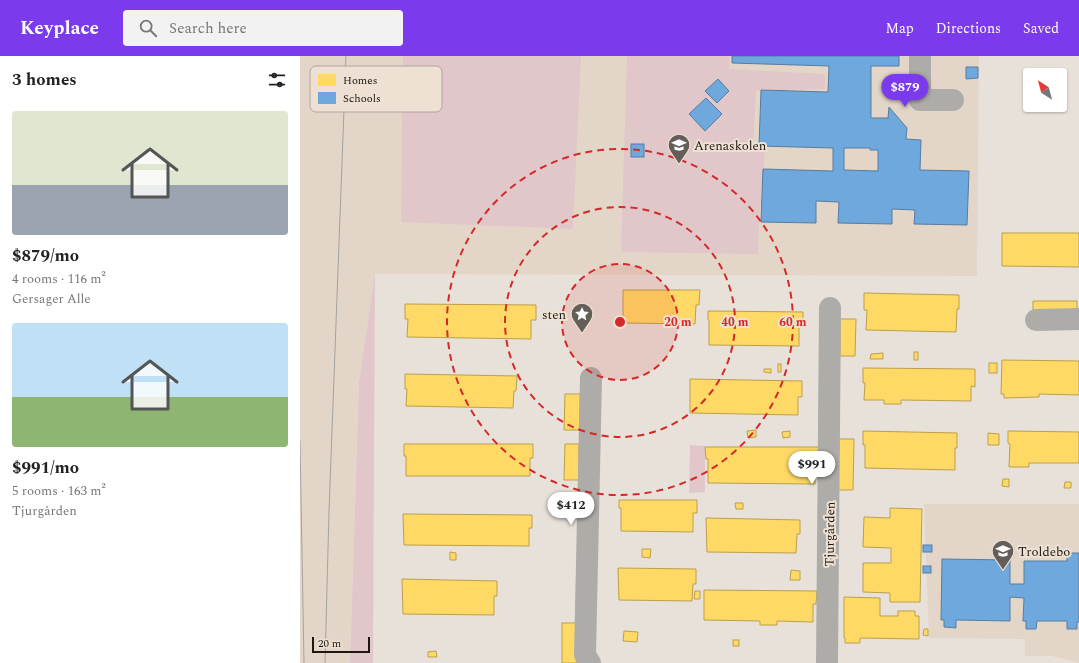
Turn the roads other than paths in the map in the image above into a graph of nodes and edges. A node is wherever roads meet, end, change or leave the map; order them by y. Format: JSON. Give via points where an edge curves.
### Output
{"nodes":[{"id":1,"x":920,"y":56,"type":"edge"},
{"id":2,"x":953,"y":100,"type":"dead end"},
{"id":3,"x":830,"y":308,"type":"dead end"},
{"id":4,"x":1036,"y":320,"type":"dead end"},
{"id":5,"x":1079,"y":320,"type":"edge"},
{"id":6,"x":591,"y":378,"type":"dead end"},
{"id":7,"x":590,"y":663,"type":"edge"},
{"id":8,"x":827,"y":663,"type":"edge"}],
"edges":[{"from":1,"to":2,"type":"street","via":[[920,100]]},
{"from":3,"to":8,"type":"street","name":"Tjurgården"},
{"from":4,"to":5,"type":"street"},
{"from":6,"to":7,"type":"street","via":[[585,655]]}]}
